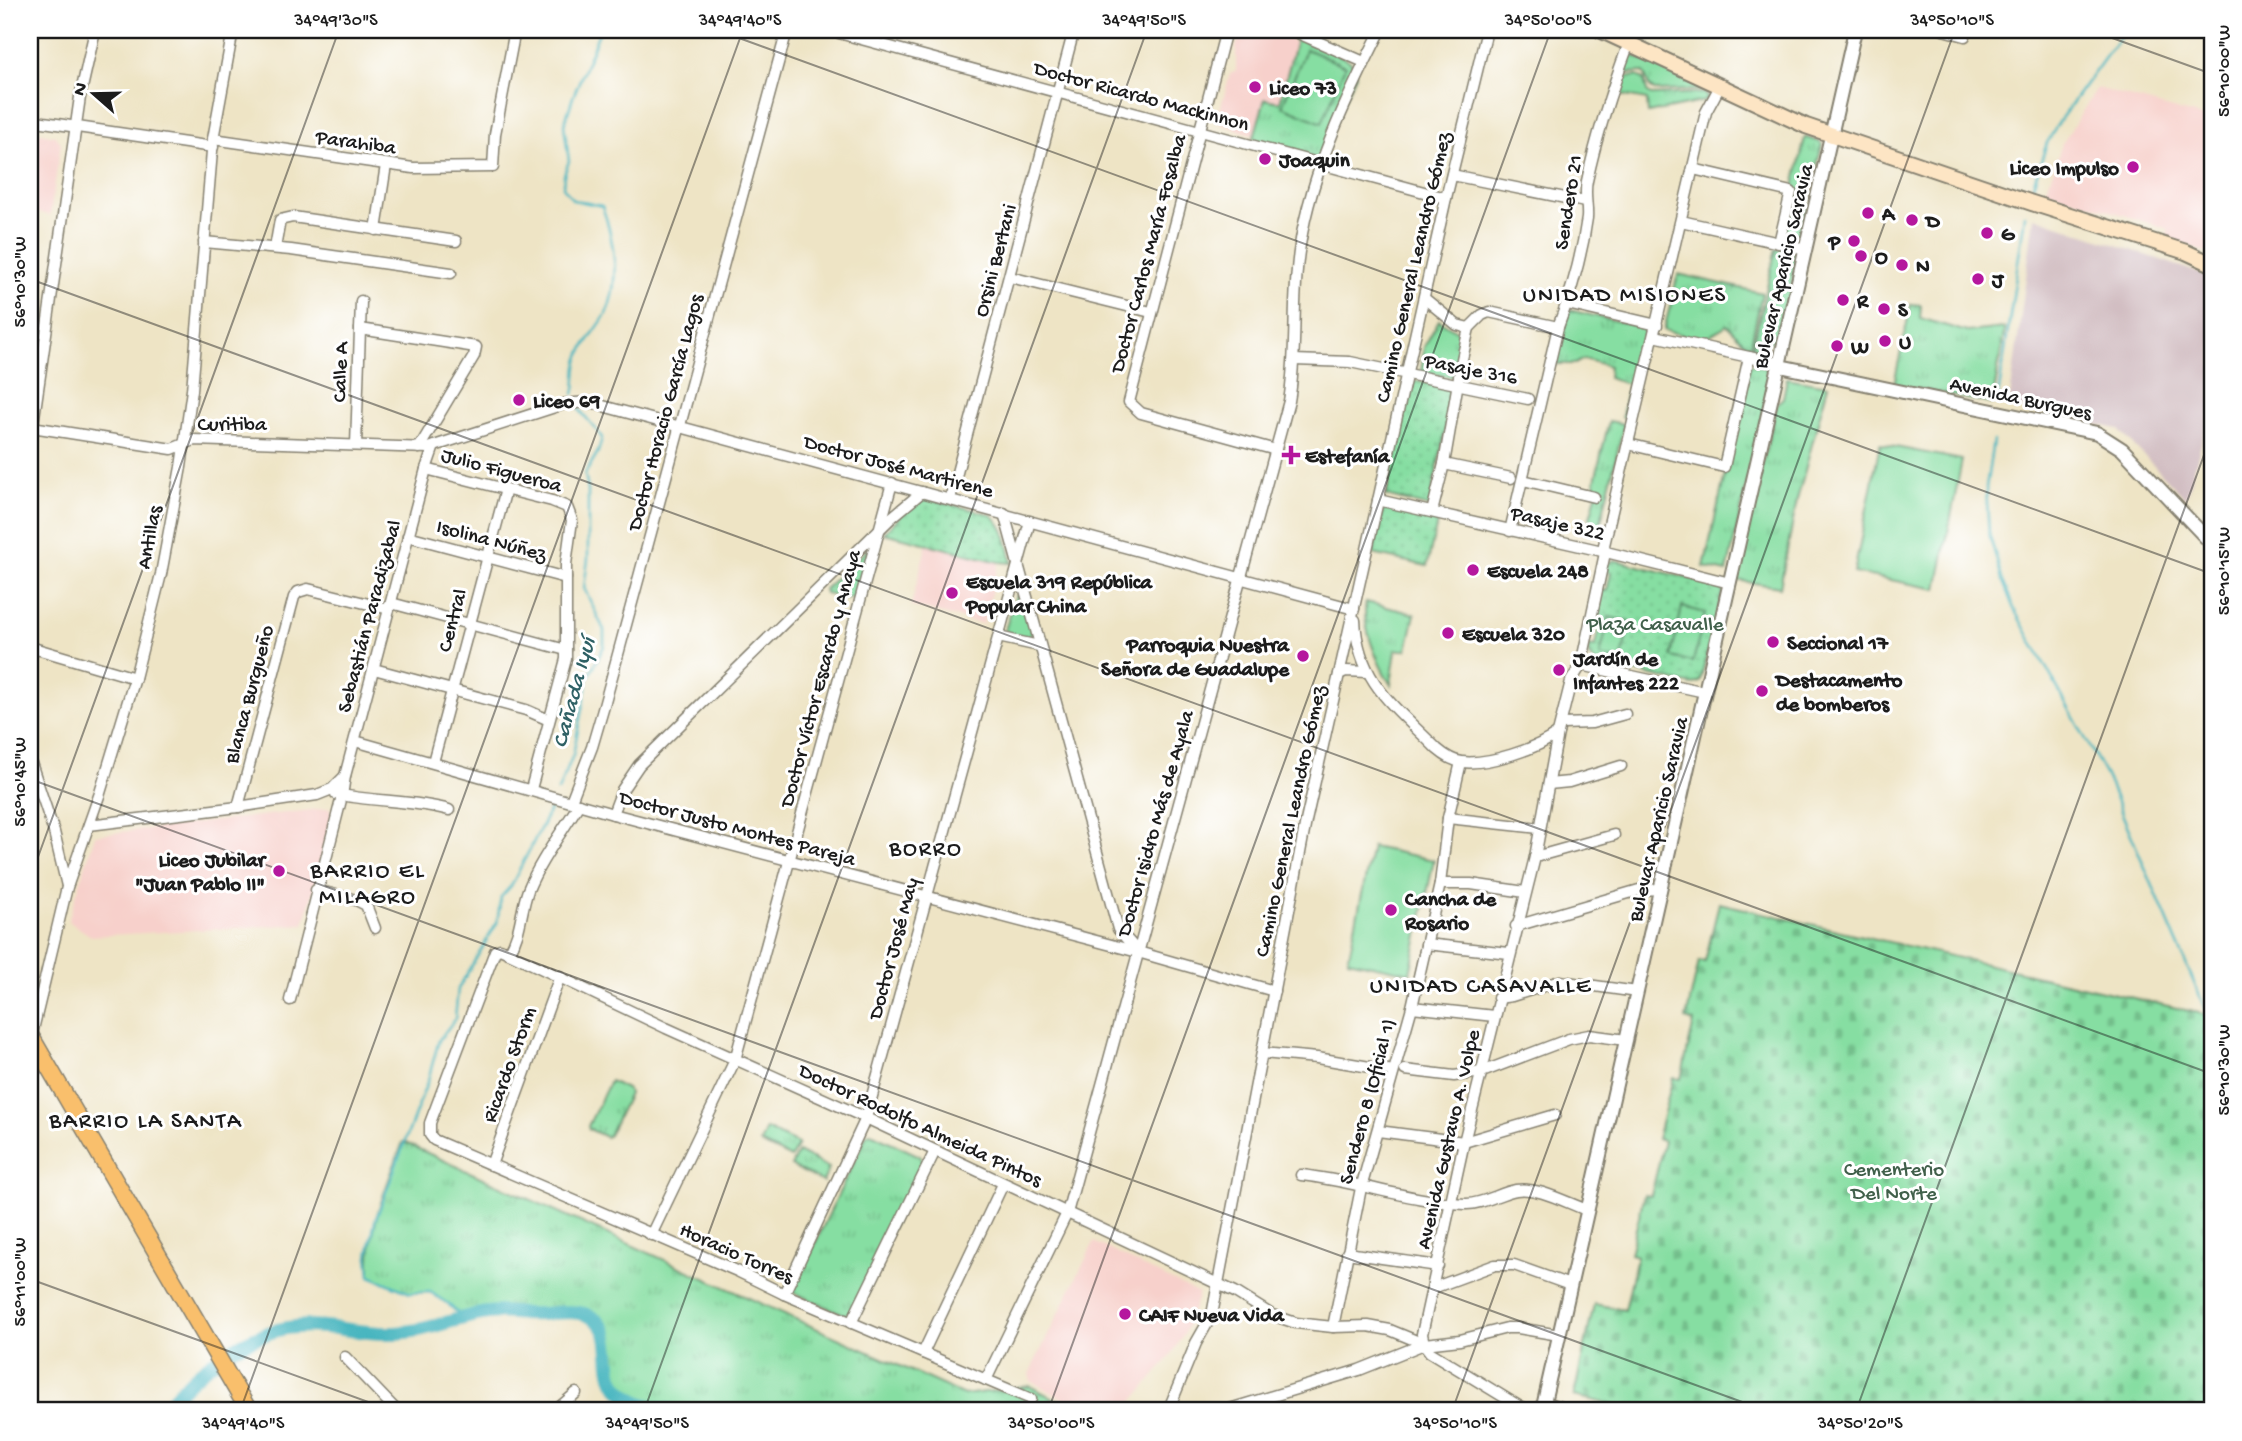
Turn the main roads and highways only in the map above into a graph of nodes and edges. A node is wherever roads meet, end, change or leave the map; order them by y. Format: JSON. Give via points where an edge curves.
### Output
{"nodes":[{"id":1,"x":1601,"y":30,"type":"edge"},
{"id":2,"x":2212,"y":264,"type":"edge"},
{"id":3,"x":31,"y":1037,"type":"edge"},
{"id":4,"x":249,"y":1411,"type":"edge"}],
"edges":[{"from":1,"to":2,"type":"main road","via":[[1801,124]]},
{"from":3,"to":4,"type":"main road"}]}
